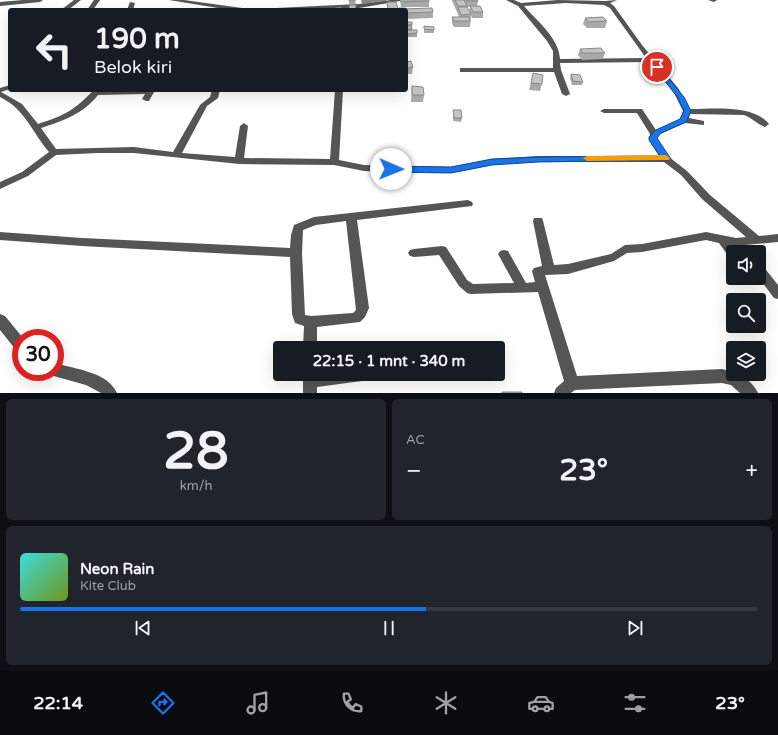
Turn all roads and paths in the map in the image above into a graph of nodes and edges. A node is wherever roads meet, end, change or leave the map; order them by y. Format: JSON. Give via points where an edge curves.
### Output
{"nodes":[{"id":1,"x":40,"y":0,"type":"edge"},
{"id":2,"x":78,"y":0,"type":"edge"},
{"id":3,"x":172,"y":0,"type":"edge"},
{"id":4,"x":222,"y":0,"type":"edge"},
{"id":5,"x":403,"y":0,"type":"edge"},
{"id":6,"x":509,"y":0,"type":"edge"},
{"id":7,"x":614,"y":0,"type":"edge"},
{"id":8,"x":710,"y":0,"type":"edge"},
{"id":9,"x":714,"y":0,"type":"edge"},
{"id":10,"x":605,"y":2,"type":"junction"},
{"id":11,"x":132,"y":3,"type":"dead end"},
{"id":12,"x":0,"y":4,"type":"edge"},
{"id":13,"x":206,"y":5,"type":"junction"},
{"id":14,"x":359,"y":5,"type":"edge"},
{"id":15,"x":520,"y":5,"type":"junction"},
{"id":16,"x":217,"y":6,"type":"junction"},
{"id":17,"x":67,"y":8,"type":"edge"},
{"id":18,"x":131,"y":8,"type":"edge"},
{"id":19,"x":203,"y":8,"type":"edge"},
{"id":20,"x":230,"y":8,"type":"edge"},
{"id":21,"x":336,"y":8,"type":"edge"},
{"id":22,"x":651,"y":60,"type":"junction"},
{"id":23,"x":557,"y":62,"type":"junction"},
{"id":24,"x":463,"y":70,"type":"dead end"},
{"id":25,"x":556,"y":70,"type":"junction"},
{"id":26,"x":97,"y":92,"type":"edge"},
{"id":27,"x":216,"y":92,"type":"edge"},
{"id":28,"x":339,"y":92,"type":"edge"},
{"id":29,"x":0,"y":94,"type":"edge"},
{"id":30,"x":566,"y":94,"type":"dead end"},
{"id":31,"x":146,"y":98,"type":"dead end"},
{"id":32,"x":604,"y":111,"type":"dead end"},
{"id":33,"x":687,"y":111,"type":"junction"},
{"id":34,"x":684,"y":120,"type":"junction"},
{"id":35,"x":701,"y":123,"type":"dead end"},
{"id":36,"x":765,"y":124,"type":"dead end"},
{"id":37,"x":244,"y":126,"type":"dead end"},
{"id":38,"x":35,"y":127,"type":"junction"},
{"id":39,"x":654,"y":134,"type":"junction"},
{"id":40,"x":54,"y":152,"type":"junction"},
{"id":41,"x":176,"y":155,"type":"junction"},
{"id":42,"x":666,"y":159,"type":"junction"},
{"id":43,"x":239,"y":161,"type":"junction"},
{"id":44,"x":334,"y":162,"type":"junction"},
{"id":45,"x":1,"y":185,"type":"edge"},
{"id":46,"x":468,"y":204,"type":"dead end"},
{"id":47,"x":351,"y":217,"type":"junction"},
{"id":48,"x":538,"y":221,"type":"dead end"},
{"id":49,"x":0,"y":236,"type":"edge"},
{"id":50,"x":778,"y":238,"type":"edge"},
{"id":51,"x":722,"y":239,"type":"junction"},
{"id":52,"x":757,"y":240,"type":"junction"},
{"id":53,"x":726,"y":245,"type":"edge"},
{"id":54,"x":296,"y":253,"type":"junction"},
{"id":55,"x":414,"y":254,"type":"dead end"},
{"id":56,"x":504,"y":254,"type":"dead end"},
{"id":57,"x":549,"y":270,"type":"junction"},
{"id":58,"x":766,"y":278,"type":"edge"},
{"id":59,"x":522,"y":287,"type":"junction"},
{"id":60,"x":541,"y":287,"type":"junction"},
{"id":61,"x":778,"y":294,"type":"edge"},
{"id":62,"x":0,"y":320,"type":"edge"},
{"id":63,"x":311,"y":322,"type":"junction"},
{"id":64,"x":12,"y":335,"type":"edge"},
{"id":65,"x":310,"y":341,"type":"edge"},
{"id":66,"x":64,"y":372,"type":"edge"},
{"id":67,"x":322,"y":381,"type":"edge"},
{"id":68,"x":310,"y":383,"type":"edge"},
{"id":69,"x":572,"y":383,"type":"junction"},
{"id":70,"x":110,"y":393,"type":"edge"},
{"id":71,"x":561,"y":393,"type":"edge"},
{"id":72,"x":751,"y":393,"type":"edge"}],
"edges":[{"from":1,"to":12,"type":"street"},
{"from":2,"to":17,"type":"street"},
{"from":3,"to":13,"type":"street"},
{"from":4,"to":16,"type":"street"},
{"from":5,"to":14,"type":"street"},
{"from":6,"to":15,"type":"street"},
{"from":7,"to":10,"type":"street"},
{"from":8,"to":9,"type":"street"},
{"from":10,"to":15,"type":"street","via":[[566,1]]},
{"from":10,"to":22,"type":"street","via":[[612,7]]},
{"from":11,"to":18,"type":"street"},
{"from":13,"to":16,"type":"street"},
{"from":13,"to":19,"type":"street"},
{"from":14,"to":21,"type":"street"},
{"from":15,"to":23,"type":"street","via":[[550,40],[556,51]]},
{"from":16,"to":20,"type":"street"},
{"from":22,"to":23,"type":"street"},
{"from":22,"to":33,"type":"street","via":[[677,92]]},
{"from":23,"to":25,"type":"street"},
{"from":24,"to":25,"type":"street"},
{"from":25,"to":30,"type":"street"},
{"from":26,"to":31,"type":"street","via":[[150,92]]},
{"from":26,"to":38,"type":"street","via":[[76,113]]},
{"from":27,"to":41,"type":"street","via":[[214,98],[204,105]]},
{"from":28,"to":44,"type":"street"},
{"from":29,"to":38,"type":"street","via":[[21,105]]},
{"from":32,"to":39,"type":"street","via":[[638,111]]},
{"from":33,"to":34,"type":"street"},
{"from":33,"to":36,"type":"street","via":[[745,113],[755,116]]},
{"from":34,"to":35,"type":"street"},
{"from":34,"to":39,"type":"street"},
{"from":37,"to":43,"type":"street"},
{"from":38,"to":40,"type":"street"},
{"from":39,"to":42,"type":"street","via":[[653,140]]},
{"from":40,"to":41,"type":"street","via":[[134,150]]},
{"from":40,"to":45,"type":"street","via":[[25,174]]},
{"from":41,"to":43,"type":"street"},
{"from":42,"to":44,"type":"street","via":[[502,161],[443,170],[376,169]]},
{"from":42,"to":52,"type":"street"},
{"from":43,"to":44,"type":"street"},
{"from":46,"to":47,"type":"street"},
{"from":47,"to":54,"type":"street","via":[[314,221],[298,228]]},
{"from":47,"to":63,"type":"street","via":[[363,308],[356,318]]},
{"from":48,"to":57,"type":"street"},
{"from":49,"to":54,"type":"street"},
{"from":50,"to":52,"type":"street"},
{"from":51,"to":52,"type":"street","via":[[741,242]]},
{"from":51,"to":53,"type":"street"},
{"from":51,"to":57,"type":"street","via":[[706,236],[625,249],[611,258]]},
{"from":54,"to":63,"type":"street","via":[[298,314],[300,319]]},
{"from":55,"to":59,"type":"street","via":[[442,250],[463,283],[471,289]]},
{"from":56,"to":59,"type":"street"},
{"from":57,"to":60,"type":"street","via":[[537,272]]},
{"from":58,"to":61,"type":"street"},
{"from":59,"to":60,"type":"street"},
{"from":60,"to":69,"type":"street"},
{"from":62,"to":64,"type":"street"},
{"from":63,"to":65,"type":"street"},
{"from":66,"to":70,"type":"street","via":[[99,382]]},
{"from":67,"to":68,"type":"street"},
{"from":69,"to":71,"type":"street"},
{"from":69,"to":72,"type":"street","via":[[722,376],[735,379]]}]}
